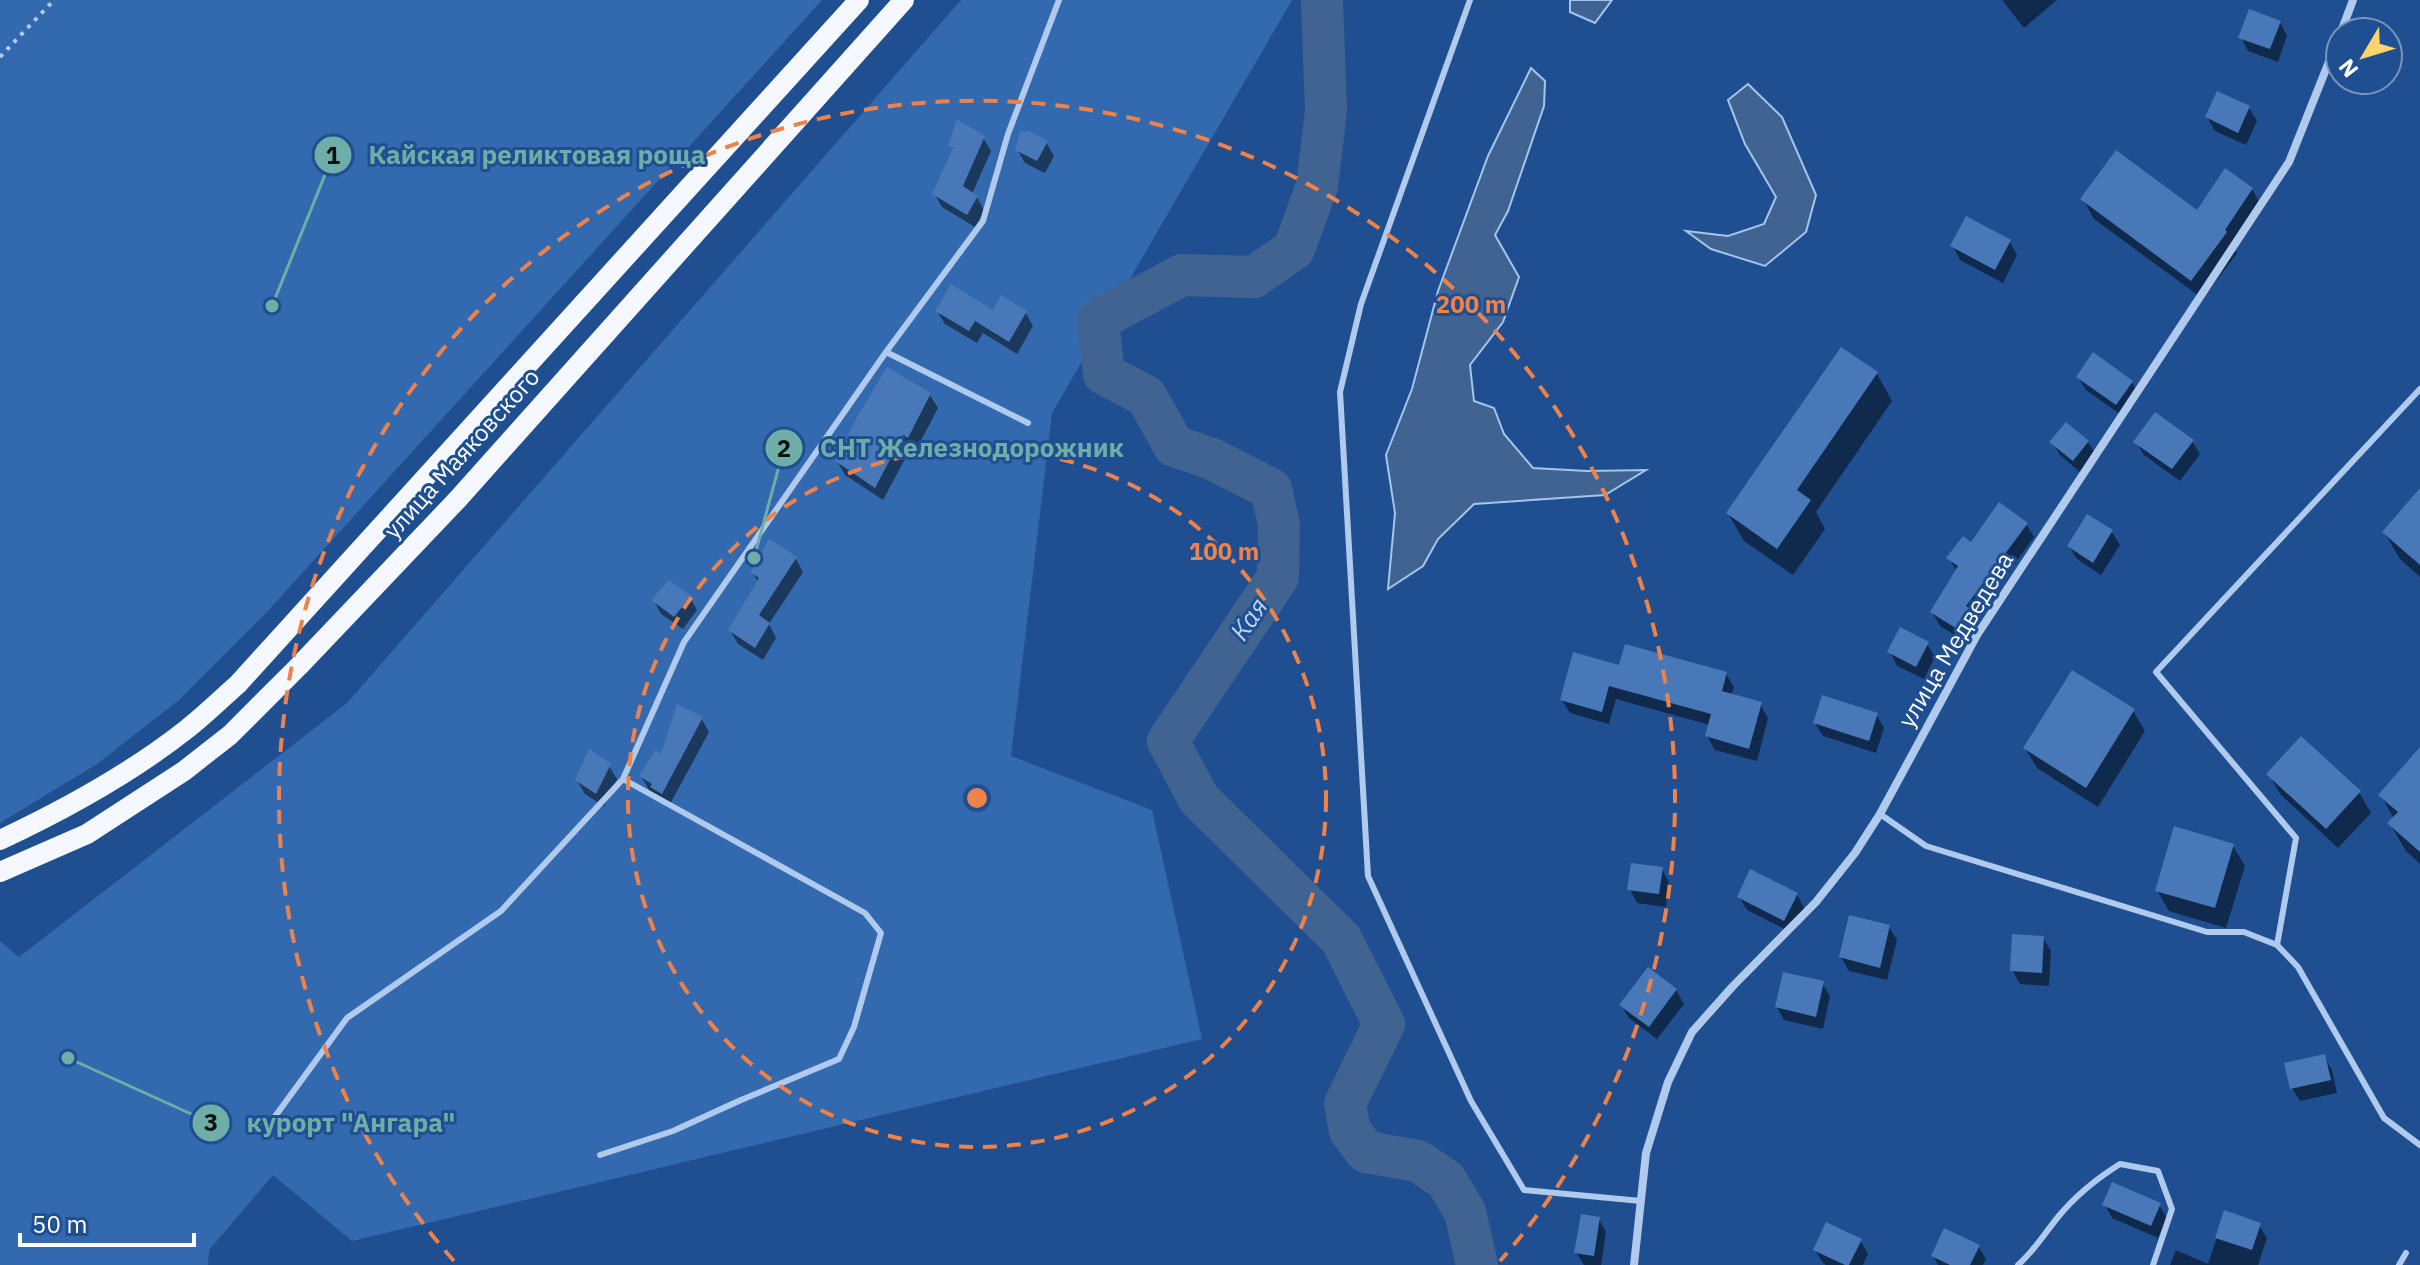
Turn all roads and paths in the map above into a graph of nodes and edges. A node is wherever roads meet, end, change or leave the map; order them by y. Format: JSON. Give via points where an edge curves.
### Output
{"nodes":[{"id":1,"x":54,"y":0,"type":"edge"},
{"id":2,"x":859,"y":0,"type":"edge"},
{"id":3,"x":904,"y":0,"type":"edge"},
{"id":4,"x":1059,"y":0,"type":"edge"},
{"id":5,"x":1470,"y":0,"type":"edge"},
{"id":6,"x":0,"y":57,"type":"edge"},
{"id":7,"x":2324,"y":73,"type":"edge"},
{"id":8,"x":886,"y":352,"type":"junction"},
{"id":9,"x":2420,"y":389,"type":"edge"},
{"id":10,"x":1028,"y":423,"type":"dead end"},
{"id":11,"x":623,"y":779,"type":"junction"},
{"id":12,"x":1880,"y":814,"type":"junction"},
{"id":13,"x":0,"y":840,"type":"edge"},
{"id":14,"x":0,"y":872,"type":"edge"},
{"id":15,"x":2277,"y":945,"type":"junction"},
{"id":16,"x":268,"y":1126,"type":"dead end"},
{"id":17,"x":2420,"y":1145,"type":"edge"},
{"id":18,"x":600,"y":1155,"type":"dead end"},
{"id":19,"x":1641,"y":1201,"type":"junction"},
{"id":20,"x":2406,"y":1253,"type":"dead end"},
{"id":21,"x":1634,"y":1265,"type":"edge"},
{"id":22,"x":2018,"y":1265,"type":"edge"},
{"id":23,"x":2153,"y":1265,"type":"edge"},
{"id":24,"x":2399,"y":1265,"type":"edge"}],
"edges":[{"from":1,"to":6,"type":"path"},
{"from":2,"to":13,"type":"main road","name":"улица Маяковского","via":[[238,684],[136,767]]},
{"from":3,"to":14,"type":"main road","name":"улица Маяковского","via":[[458,499],[230,735],[87,834]]},
{"from":4,"to":8,"type":"lane","via":[[1008,134],[983,221]]},
{"from":5,"to":19,"type":"lane","via":[[1361,304],[1340,392],[1368,876],[1471,1101],[1524,1190]]},
{"from":7,"to":12,"type":"street","name":"улица Медведева","via":[[2289,162],[1977,635]]},
{"from":8,"to":10,"type":"lane"},
{"from":8,"to":11,"type":"lane","via":[[684,642]]},
{"from":9,"to":15,"type":"lane","via":[[2156,672],[2296,838]]},
{"from":11,"to":16,"type":"lane","via":[[501,911],[347,1018]]},
{"from":11,"to":18,"type":"lane","via":[[865,913],[881,933],[854,1027],[839,1059],[673,1131]]},
{"from":12,"to":15,"type":"lane","via":[[1926,846],[2207,932],[2244,932]]},
{"from":12,"to":19,"type":"street","name":"улица Медведева","via":[[1816,902],[1692,1032],[1668,1082],[1646,1153]]},
{"from":15,"to":17,"type":"lane","via":[[2298,967],[2384,1118]]},
{"from":19,"to":21,"type":"street","name":"улица Медведева"},
{"from":20,"to":24,"type":"lane"},
{"from":22,"to":23,"type":"lane","via":[[2093,1181],[2120,1164],[2158,1171],[2172,1209]]}]}
